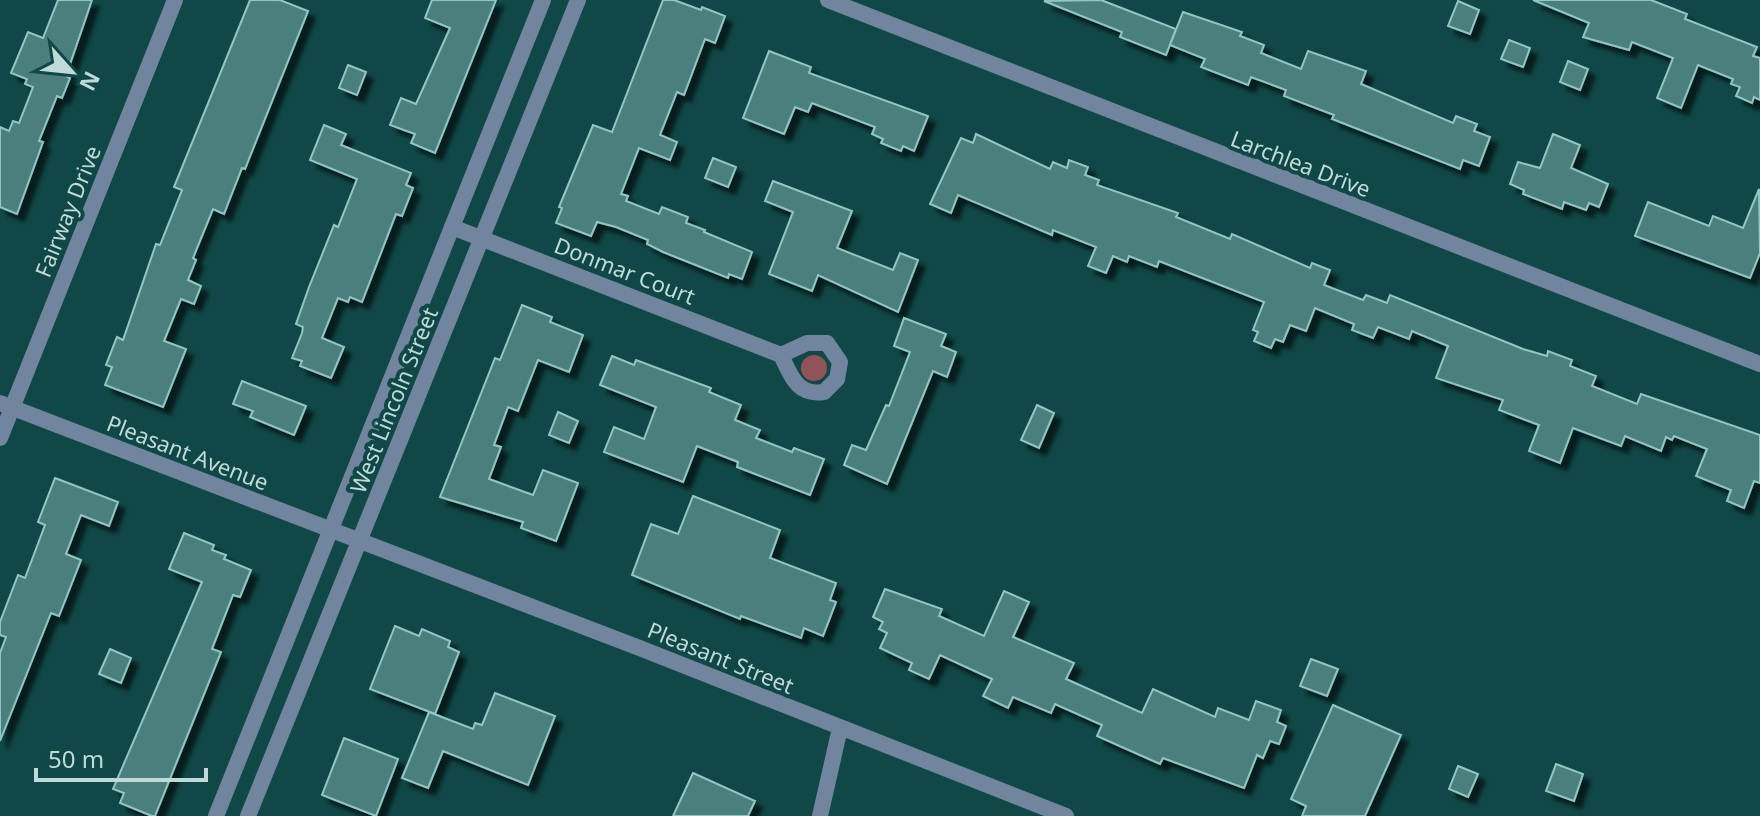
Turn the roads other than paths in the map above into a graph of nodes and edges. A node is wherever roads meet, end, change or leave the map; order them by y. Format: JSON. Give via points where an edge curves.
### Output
{"nodes":[{"id":1,"x":175,"y":0,"type":"edge"},
{"id":2,"x":543,"y":0,"type":"edge"},
{"id":3,"x":578,"y":0,"type":"edge"},
{"id":4,"x":828,"y":0,"type":"edge"},
{"id":5,"x":452,"y":227,"type":"junction"},
{"id":6,"x":482,"y":239,"type":"junction"},
{"id":7,"x":781,"y":355,"type":"dead end"},
{"id":8,"x":1760,"y":364,"type":"edge"},
{"id":9,"x":6,"y":405,"type":"edge"},
{"id":10,"x":0,"y":438,"type":"edge"},
{"id":11,"x":328,"y":530,"type":"junction"},
{"id":12,"x":359,"y":542,"type":"junction"},
{"id":13,"x":840,"y":728,"type":"junction"},
{"id":14,"x":216,"y":816,"type":"edge"},
{"id":15,"x":248,"y":816,"type":"edge"},
{"id":16,"x":820,"y":816,"type":"edge"},
{"id":17,"x":1066,"y":816,"type":"edge"}],
"edges":[{"from":1,"to":9,"type":"street","name":"Fairway Drive"},
{"from":2,"to":5,"type":"street","name":"West Lincoln Street"},
{"from":3,"to":6,"type":"street","name":"West Lincoln Street"},
{"from":4,"to":8,"type":"street","name":"Larchlea Drive"},
{"from":5,"to":6,"type":"street","name":"Donmar Court"},
{"from":5,"to":11,"type":"street","name":"West Lincoln Street"},
{"from":6,"to":7,"type":"street","name":"Donmar Court"},
{"from":6,"to":12,"type":"street","name":"West Lincoln Street"},
{"from":9,"to":10,"type":"street","name":"Fairway Drive"},
{"from":9,"to":11,"type":"street","name":"Pleasant Avenue"},
{"from":11,"to":12,"type":"street","name":"Pleasant Avenue"},
{"from":11,"to":14,"type":"street","name":"West Lincoln Street"},
{"from":12,"to":13,"type":"street","name":"Pleasant Street"},
{"from":12,"to":15,"type":"street","name":"West Lincoln Street"},
{"from":13,"to":16,"type":"street"},
{"from":13,"to":17,"type":"street","name":"Pleasant Street"}]}
